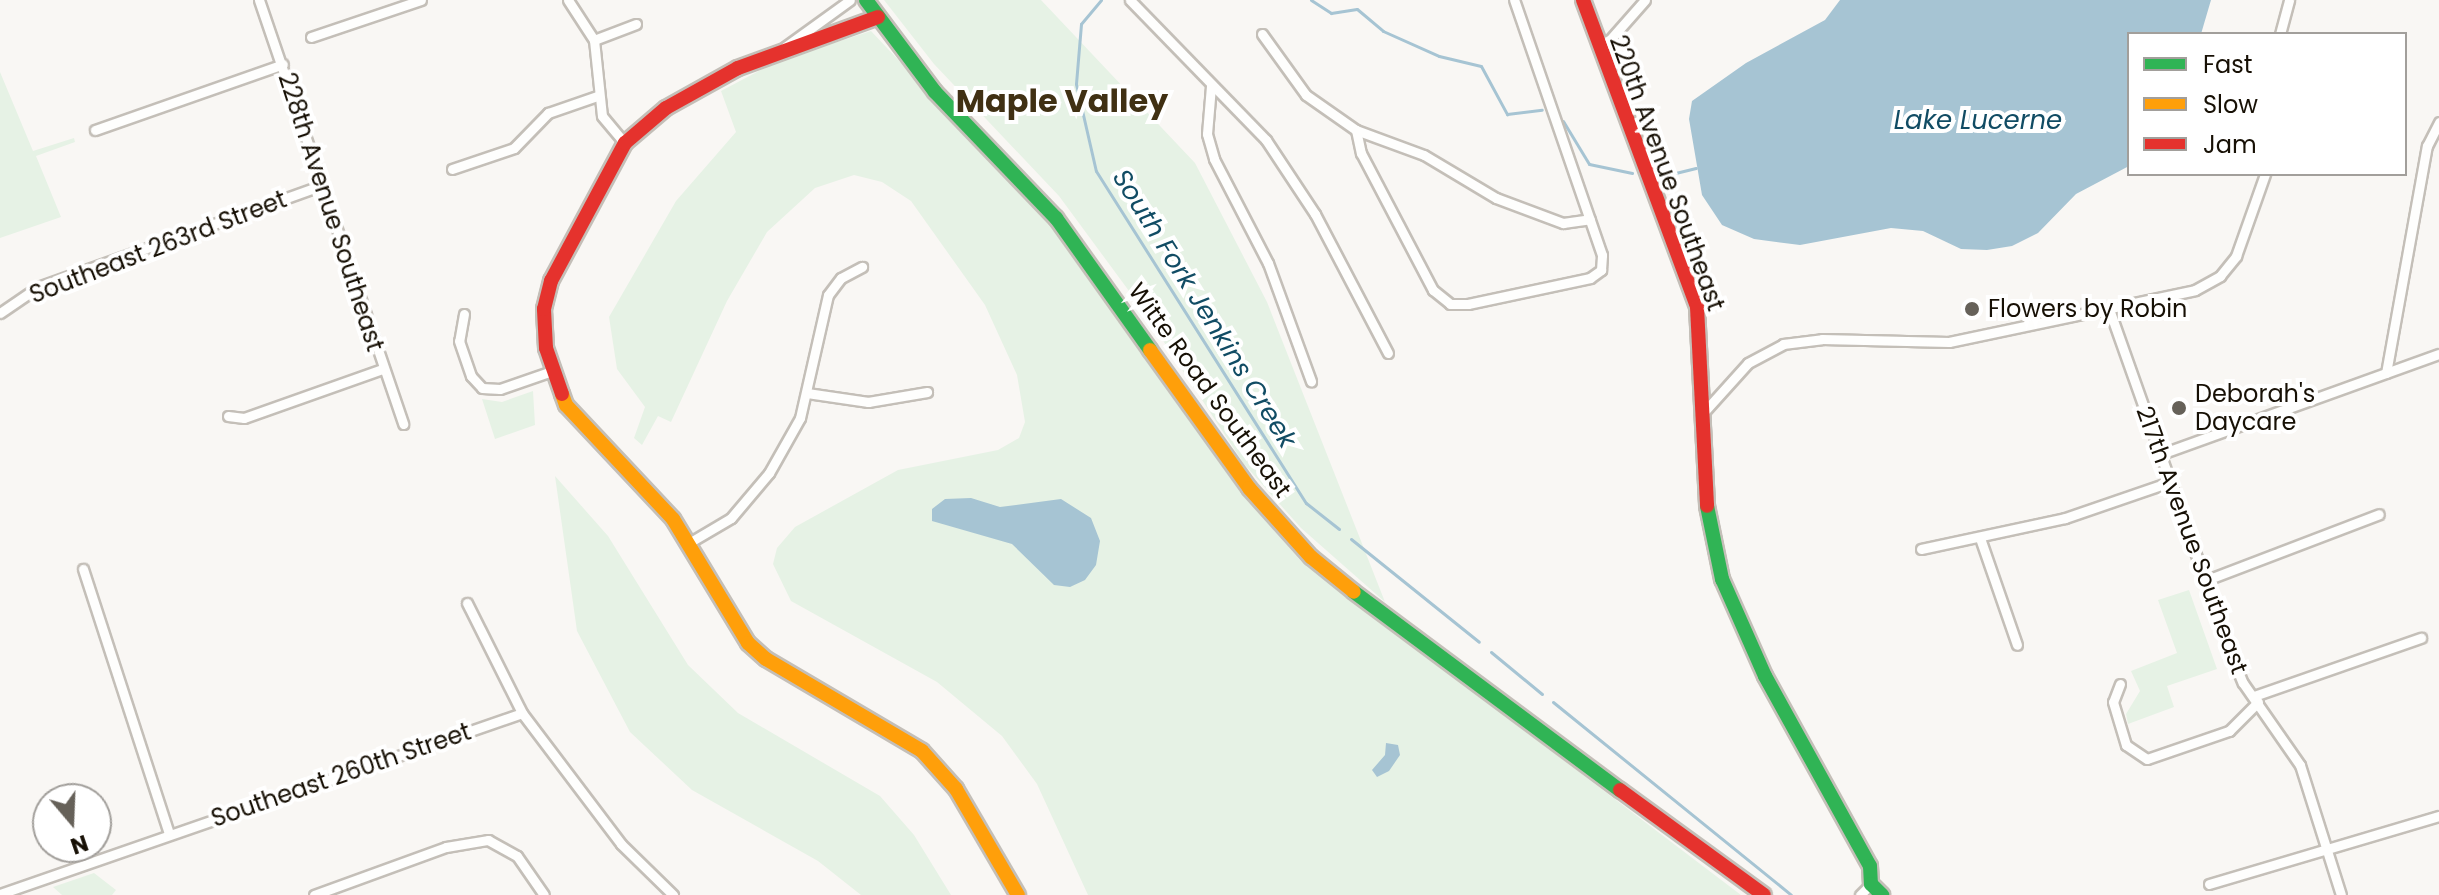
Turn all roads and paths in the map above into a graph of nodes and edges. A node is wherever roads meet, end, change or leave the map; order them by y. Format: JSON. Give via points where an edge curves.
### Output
{"nodes":[{"id":1,"x":259,"y":0,"type":"edge"},
{"id":2,"x":421,"y":0,"type":"edge"},
{"id":3,"x":568,"y":0,"type":"edge"},
{"id":4,"x":850,"y":0,"type":"edge"},
{"id":5,"x":866,"y":0,"type":"edge"},
{"id":6,"x":1130,"y":0,"type":"edge"},
{"id":7,"x":1514,"y":0,"type":"edge"},
{"id":8,"x":1583,"y":0,"type":"edge"},
{"id":9,"x":1645,"y":0,"type":"edge"},
{"id":10,"x":2289,"y":0,"type":"edge"},
{"id":11,"x":878,"y":17,"type":"junction"},
{"id":12,"x":636,"y":24,"type":"dead end"},
{"id":13,"x":2281,"y":32,"type":"edge"},
{"id":14,"x":1262,"y":34,"type":"dead end"},
{"id":15,"x":311,"y":37,"type":"dead end"},
{"id":16,"x":594,"y":40,"type":"junction"},
{"id":17,"x":785,"y":47,"type":"junction"},
{"id":18,"x":1600,"y":51,"type":"junction"},
{"id":19,"x":283,"y":64,"type":"junction"},
{"id":20,"x":1211,"y":86,"type":"junction"},
{"id":21,"x":597,"y":96,"type":"junction"},
{"id":22,"x":2439,"y":122,"type":"edge"},
{"id":23,"x":95,"y":130,"type":"dead end"},
{"id":24,"x":1356,"y":130,"type":"junction"},
{"id":25,"x":625,"y":143,"type":"junction"},
{"id":26,"x":452,"y":169,"type":"dead end"},
{"id":27,"x":2264,"y":176,"type":"edge"},
{"id":28,"x":320,"y":186,"type":"junction"},
{"id":29,"x":1590,"y":219,"type":"junction"},
{"id":30,"x":862,"y":267,"type":"dead end"},
{"id":31,"x":2109,"y":309,"type":"junction"},
{"id":32,"x":0,"y":313,"type":"edge"},
{"id":33,"x":464,"y":314,"type":"dead end"},
{"id":34,"x":1388,"y":353,"type":"dead end"},
{"id":35,"x":2439,"y":354,"type":"edge"},
{"id":36,"x":382,"y":369,"type":"junction"},
{"id":37,"x":552,"y":371,"type":"junction"},
{"id":38,"x":2386,"y":373,"type":"junction"},
{"id":39,"x":1311,"y":381,"type":"dead end"},
{"id":40,"x":927,"y":392,"type":"dead end"},
{"id":41,"x":807,"y":393,"type":"junction"},
{"id":42,"x":228,"y":416,"type":"dead end"},
{"id":43,"x":1701,"y":416,"type":"junction"},
{"id":44,"x":403,"y":424,"type":"dead end"},
{"id":45,"x":2161,"y":454,"type":"junction"},
{"id":46,"x":2170,"y":482,"type":"junction"},
{"id":47,"x":2379,"y":514,"type":"dead end"},
{"id":48,"x":1980,"y":538,"type":"junction"},
{"id":49,"x":687,"y":544,"type":"junction"},
{"id":50,"x":1921,"y":549,"type":"dead end"},
{"id":51,"x":83,"y":569,"type":"dead end"},
{"id":52,"x":2204,"y":581,"type":"junction"},
{"id":53,"x":467,"y":603,"type":"dead end"},
{"id":54,"x":2421,"y":638,"type":"dead end"},
{"id":55,"x":2017,"y":645,"type":"dead end"},
{"id":56,"x":2120,"y":684,"type":"dead end"},
{"id":57,"x":2256,"y":699,"type":"junction"},
{"id":58,"x":522,"y":713,"type":"junction"},
{"id":59,"x":2439,"y":816,"type":"edge"},
{"id":60,"x":164,"y":835,"type":"junction"},
{"id":61,"x":2327,"y":849,"type":"junction"},
{"id":62,"x":2209,"y":884,"type":"dead end"},
{"id":63,"x":1871,"y":891,"type":"edge"},
{"id":64,"x":0,"y":894,"type":"edge"},
{"id":65,"x":314,"y":895,"type":"edge"},
{"id":66,"x":544,"y":895,"type":"edge"},
{"id":67,"x":673,"y":895,"type":"edge"},
{"id":68,"x":1018,"y":895,"type":"edge"},
{"id":69,"x":1764,"y":895,"type":"edge"},
{"id":70,"x":2341,"y":895,"type":"edge"}],
"edges":[{"from":1,"to":19,"type":"street","name":"228th Avenue Southeast"},
{"from":2,"to":15,"type":"street"},
{"from":3,"to":16,"type":"street"},
{"from":4,"to":17,"type":"street"},
{"from":5,"to":11,"type":"street","name":"Witte Road Southeast"},
{"from":6,"to":20,"type":"street"},
{"from":7,"to":29,"type":"street"},
{"from":8,"to":18,"type":"street","name":"220th Avenue Southeast"},
{"from":9,"to":18,"type":"street"},
{"from":10,"to":13,"type":"street"},
{"from":11,"to":17,"type":"street"},
{"from":11,"to":69,"type":"street","name":"Witte Road Southeast","via":[[935,92],[1056,218],[1249,488],[1311,557],[1409,637]]},
{"from":12,"to":16,"type":"street"},
{"from":14,"to":24,"type":"street","via":[[1306,95]]},
{"from":16,"to":21,"type":"street"},
{"from":17,"to":25,"type":"street","via":[[695,90]]},
{"from":18,"to":43,"type":"street","name":"220th Avenue Southeast","via":[[1697,307]]},
{"from":19,"to":23,"type":"street"},
{"from":19,"to":28,"type":"street","name":"228th Avenue Southeast"},
{"from":20,"to":34,"type":"street","via":[[1266,140],[1293,179]]},
{"from":20,"to":39,"type":"street","via":[[1207,134],[1214,159],[1268,263]]},
{"from":21,"to":25,"type":"street","via":[[604,121]]},
{"from":21,"to":26,"type":"street","via":[[548,113],[514,148]]},
{"from":22,"to":38,"type":"street","via":[[2427,146]]},
{"from":24,"to":29,"type":"street","via":[[1424,155],[1496,198],[1563,223]]},
{"from":24,"to":29,"type":"street","via":[[1361,153],[1433,290],[1450,304],[1590,278],[1601,270]]},
{"from":25,"to":37,"type":"street","via":[[545,299],[543,325]]},
{"from":27,"to":31,"type":"street","via":[[2236,256],[2220,276],[2195,290]]},
{"from":28,"to":32,"type":"street","name":"Southeast 263rd Street","via":[[38,287]]},
{"from":28,"to":36,"type":"street","name":"228th Avenue Southeast"},
{"from":30,"to":41,"type":"street","via":[[841,278],[828,295]]},
{"from":31,"to":43,"type":"street","via":[[1949,342],[1822,339],[1783,344],[1748,363]]},
{"from":31,"to":45,"type":"street","name":"217th Avenue Southeast"},
{"from":33,"to":37,"type":"street","via":[[459,341],[471,376],[482,388],[500,389]]},
{"from":35,"to":38,"type":"street"},
{"from":36,"to":42,"type":"street","via":[[244,418]]},
{"from":36,"to":44,"type":"street","name":"228th Avenue Southeast"},
{"from":37,"to":49,"type":"street","via":[[566,405],[654,497]]},
{"from":38,"to":45,"type":"street"},
{"from":40,"to":41,"type":"street","via":[[868,402]]},
{"from":41,"to":49,"type":"street","via":[[787,443],[748,501],[731,518]]},
{"from":43,"to":63,"type":"street","name":"220th Avenue Southeast","via":[[1712,545],[1729,598],[1765,676],[1870,866]]},
{"from":45,"to":46,"type":"street","name":"217th Avenue Southeast"},
{"from":46,"to":48,"type":"street","via":[[2065,518]]},
{"from":46,"to":52,"type":"street","name":"217th Avenue Southeast"},
{"from":47,"to":52,"type":"street"},
{"from":48,"to":50,"type":"street"},
{"from":48,"to":55,"type":"street"},
{"from":49,"to":68,"type":"street","via":[[733,625],[766,659],[902,738],[937,766]]},
{"from":51,"to":60,"type":"street"},
{"from":52,"to":57,"type":"street","name":"217th Avenue Southeast","via":[[2231,654]]},
{"from":53,"to":58,"type":"street"},
{"from":54,"to":57,"type":"street"},
{"from":56,"to":57,"type":"street","via":[[2113,702],[2126,745],[2138,757],[2155,758],[2221,735]]},
{"from":57,"to":61,"type":"street","name":"217th Avenue Southeast","via":[[2300,765]]},
{"from":58,"to":60,"type":"street","name":"Southeast 260th Street"},
{"from":58,"to":67,"type":"street","via":[[614,836]]},
{"from":59,"to":61,"type":"street"},
{"from":60,"to":64,"type":"street","name":"Southeast 260th Street"},
{"from":61,"to":62,"type":"street"},
{"from":61,"to":70,"type":"street","name":"217th Avenue Southeast"},
{"from":65,"to":66,"type":"street","via":[[446,847],[488,840],[517,856]]}]}
